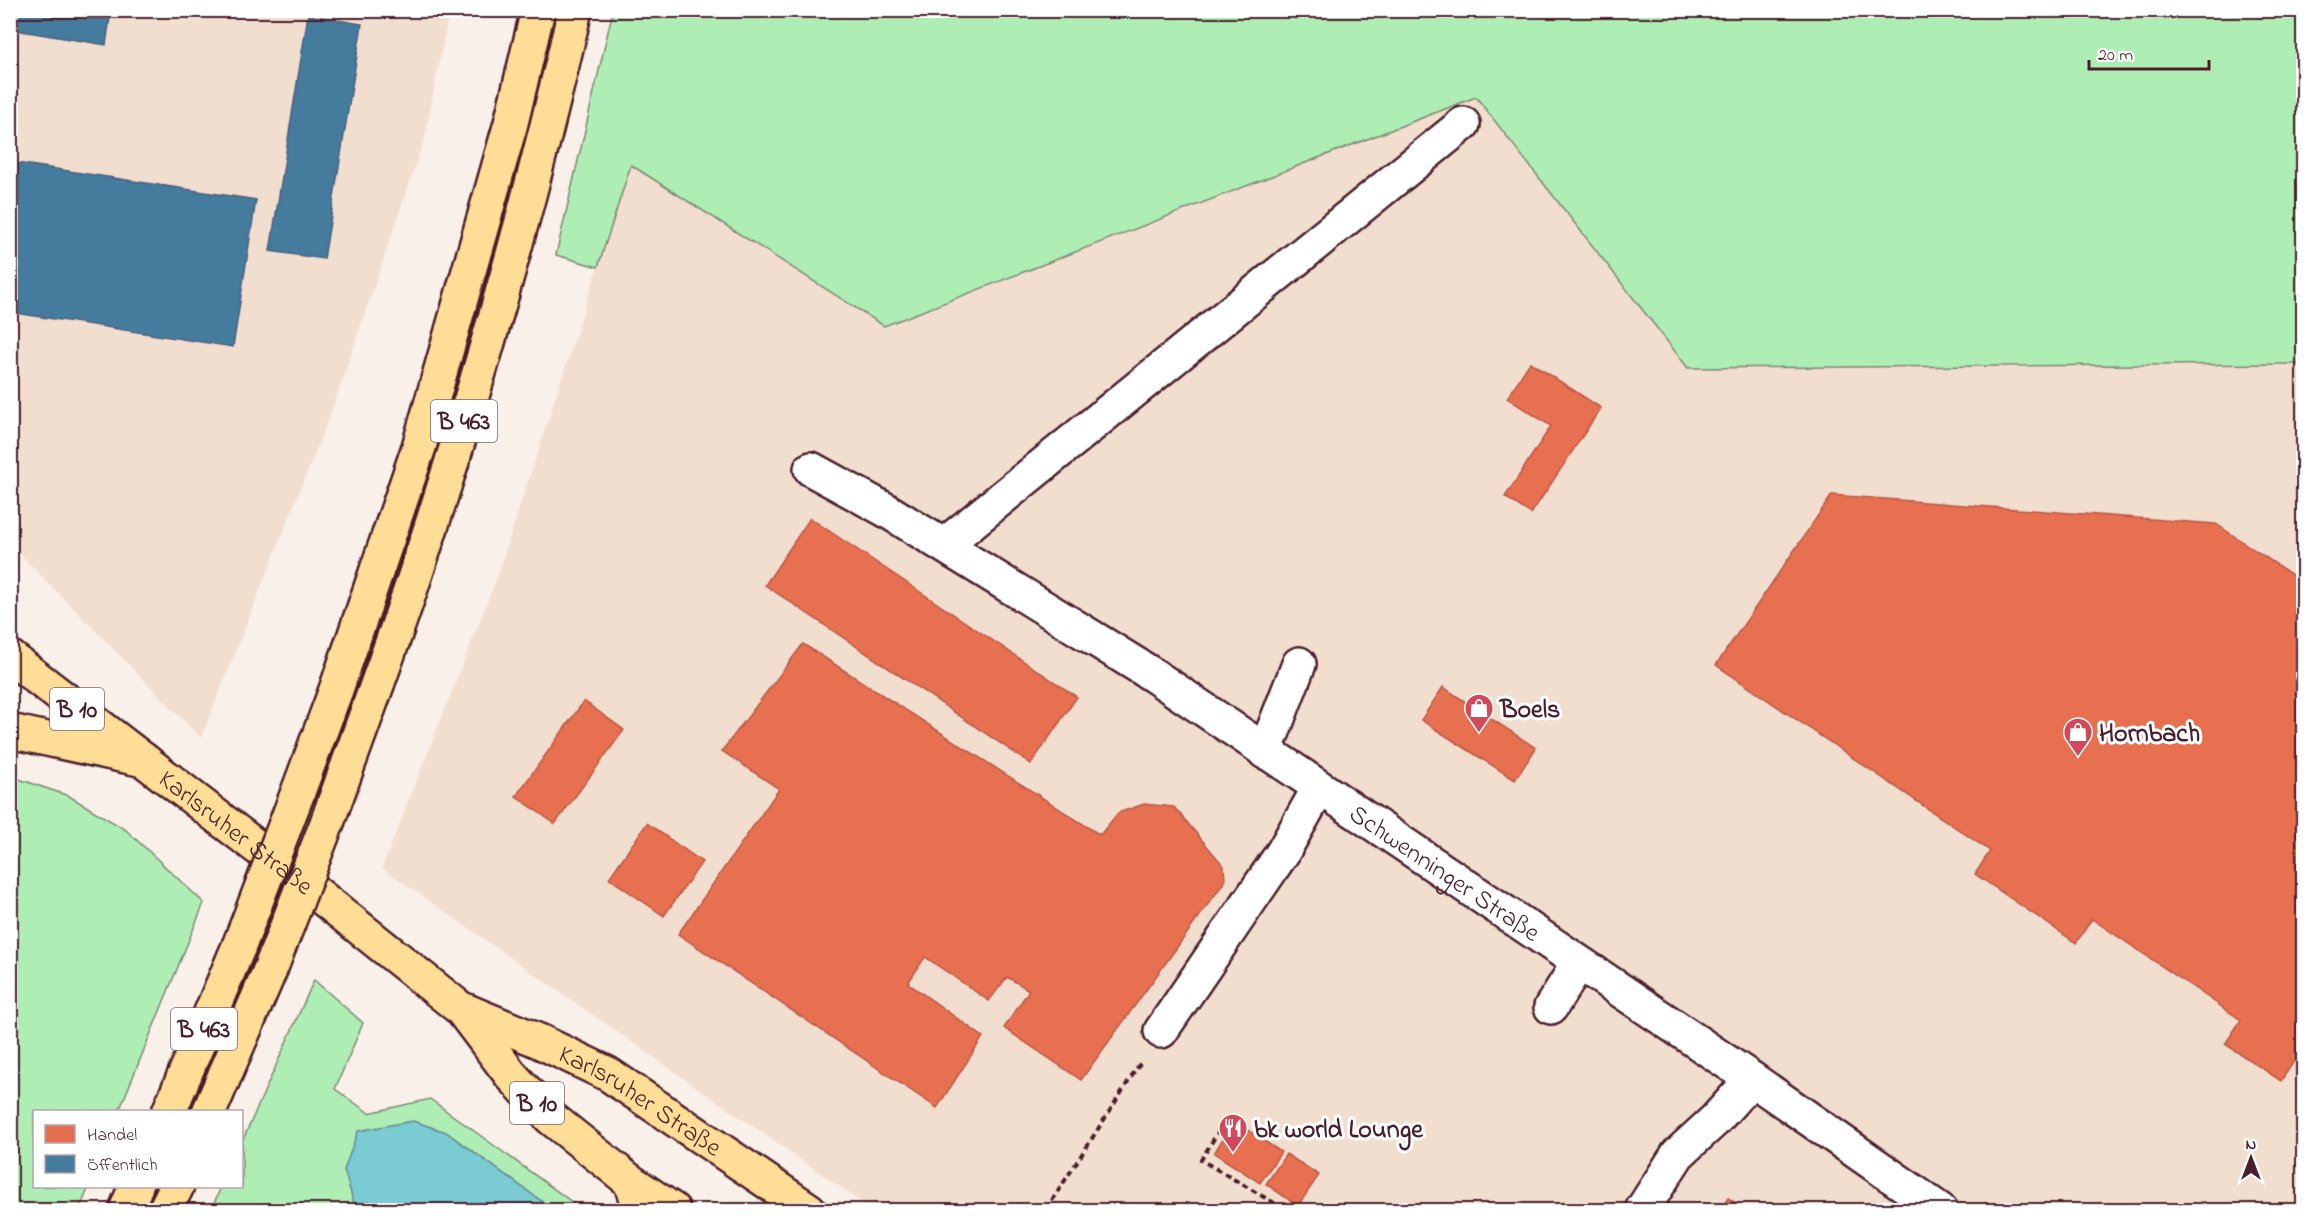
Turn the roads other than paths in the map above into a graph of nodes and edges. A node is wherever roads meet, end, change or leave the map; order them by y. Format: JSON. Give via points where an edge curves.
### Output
{"nodes":[{"id":1,"x":538,"y":10,"type":"edge"},
{"id":2,"x":576,"y":10,"type":"edge"},
{"id":3,"x":1463,"y":124,"type":"dead end"},
{"id":4,"x":811,"y":469,"type":"dead end"},
{"id":5,"x":944,"y":545,"type":"junction"},
{"id":6,"x":10,"y":657,"type":"edge"},
{"id":7,"x":1299,"y":664,"type":"dead end"},
{"id":8,"x":10,"y":731,"type":"edge"},
{"id":9,"x":1265,"y":752,"type":"junction"},
{"id":10,"x":144,"y":760,"type":"junction"},
{"id":11,"x":1319,"y":788,"type":"junction"},
{"id":12,"x":1578,"y":964,"type":"junction"},
{"id":13,"x":1551,"y":1007,"type":"dead end"},
{"id":14,"x":461,"y":1009,"type":"junction"},
{"id":15,"x":1161,"y":1031,"type":"road end"},
{"id":16,"x":1752,"y":1079,"type":"junction"},
{"id":17,"x":170,"y":1110,"type":"edge"},
{"id":18,"x":210,"y":1110,"type":"edge"},
{"id":19,"x":135,"y":1188,"type":"edge"},
{"id":20,"x":176,"y":1188,"type":"edge"},
{"id":21,"x":635,"y":1196,"type":"edge"},
{"id":22,"x":126,"y":1210,"type":"edge"},
{"id":23,"x":165,"y":1210,"type":"edge"},
{"id":24,"x":673,"y":1210,"type":"edge"},
{"id":25,"x":809,"y":1210,"type":"edge"},
{"id":26,"x":1642,"y":1210,"type":"edge"},
{"id":27,"x":1940,"y":1210,"type":"edge"}],
"edges":[{"from":1,"to":17,"type":"main road","number":"B 463","bridge":true,"via":[[511,123],[419,447],[298,792],[240,946]]},
{"from":2,"to":18,"type":"main road","number":"B 463","bridge":true,"via":[[491,336],[417,572],[327,823]]},
{"from":3,"to":5,"type":"street"},
{"from":4,"to":5,"type":"street","name":"Schwenninger Straße"},
{"from":5,"to":9,"type":"street","name":"Schwenninger Straße","via":[[1153,675]]},
{"from":6,"to":10,"type":"main road","name":"Karlsruher Straße","number":"B 10"},
{"from":7,"to":9,"type":"street"},
{"from":8,"to":10,"type":"main road"},
{"from":9,"to":11,"type":"street","name":"Schwenninger Straße"},
{"from":10,"to":14,"type":"main road","name":"Karlsruher Straße","number":"B 10"},
{"from":11,"to":12,"type":"street","name":"Schwenninger Straße"},
{"from":11,"to":15,"type":"street","via":[[1283,852]]},
{"from":12,"to":13,"type":"street"},
{"from":12,"to":16,"type":"street","name":"Schwenninger Straße"},
{"from":14,"to":21,"type":"main road","name":"Karlsruher Straße","number":"B 10","via":[[511,1075],[551,1118]]},
{"from":14,"to":25,"type":"main road","name":"Karlsruher Straße","number":"B 10","via":[[608,1074]]},
{"from":16,"to":26,"type":"street","via":[[1678,1154]]},
{"from":16,"to":27,"type":"street","name":"Schwenninger Straße"},
{"from":19,"to":22,"type":"main road"},
{"from":20,"to":23,"type":"main road"},
{"from":21,"to":24,"type":"main road","name":"Karlsruher Straße","number":"B 10"}]}
